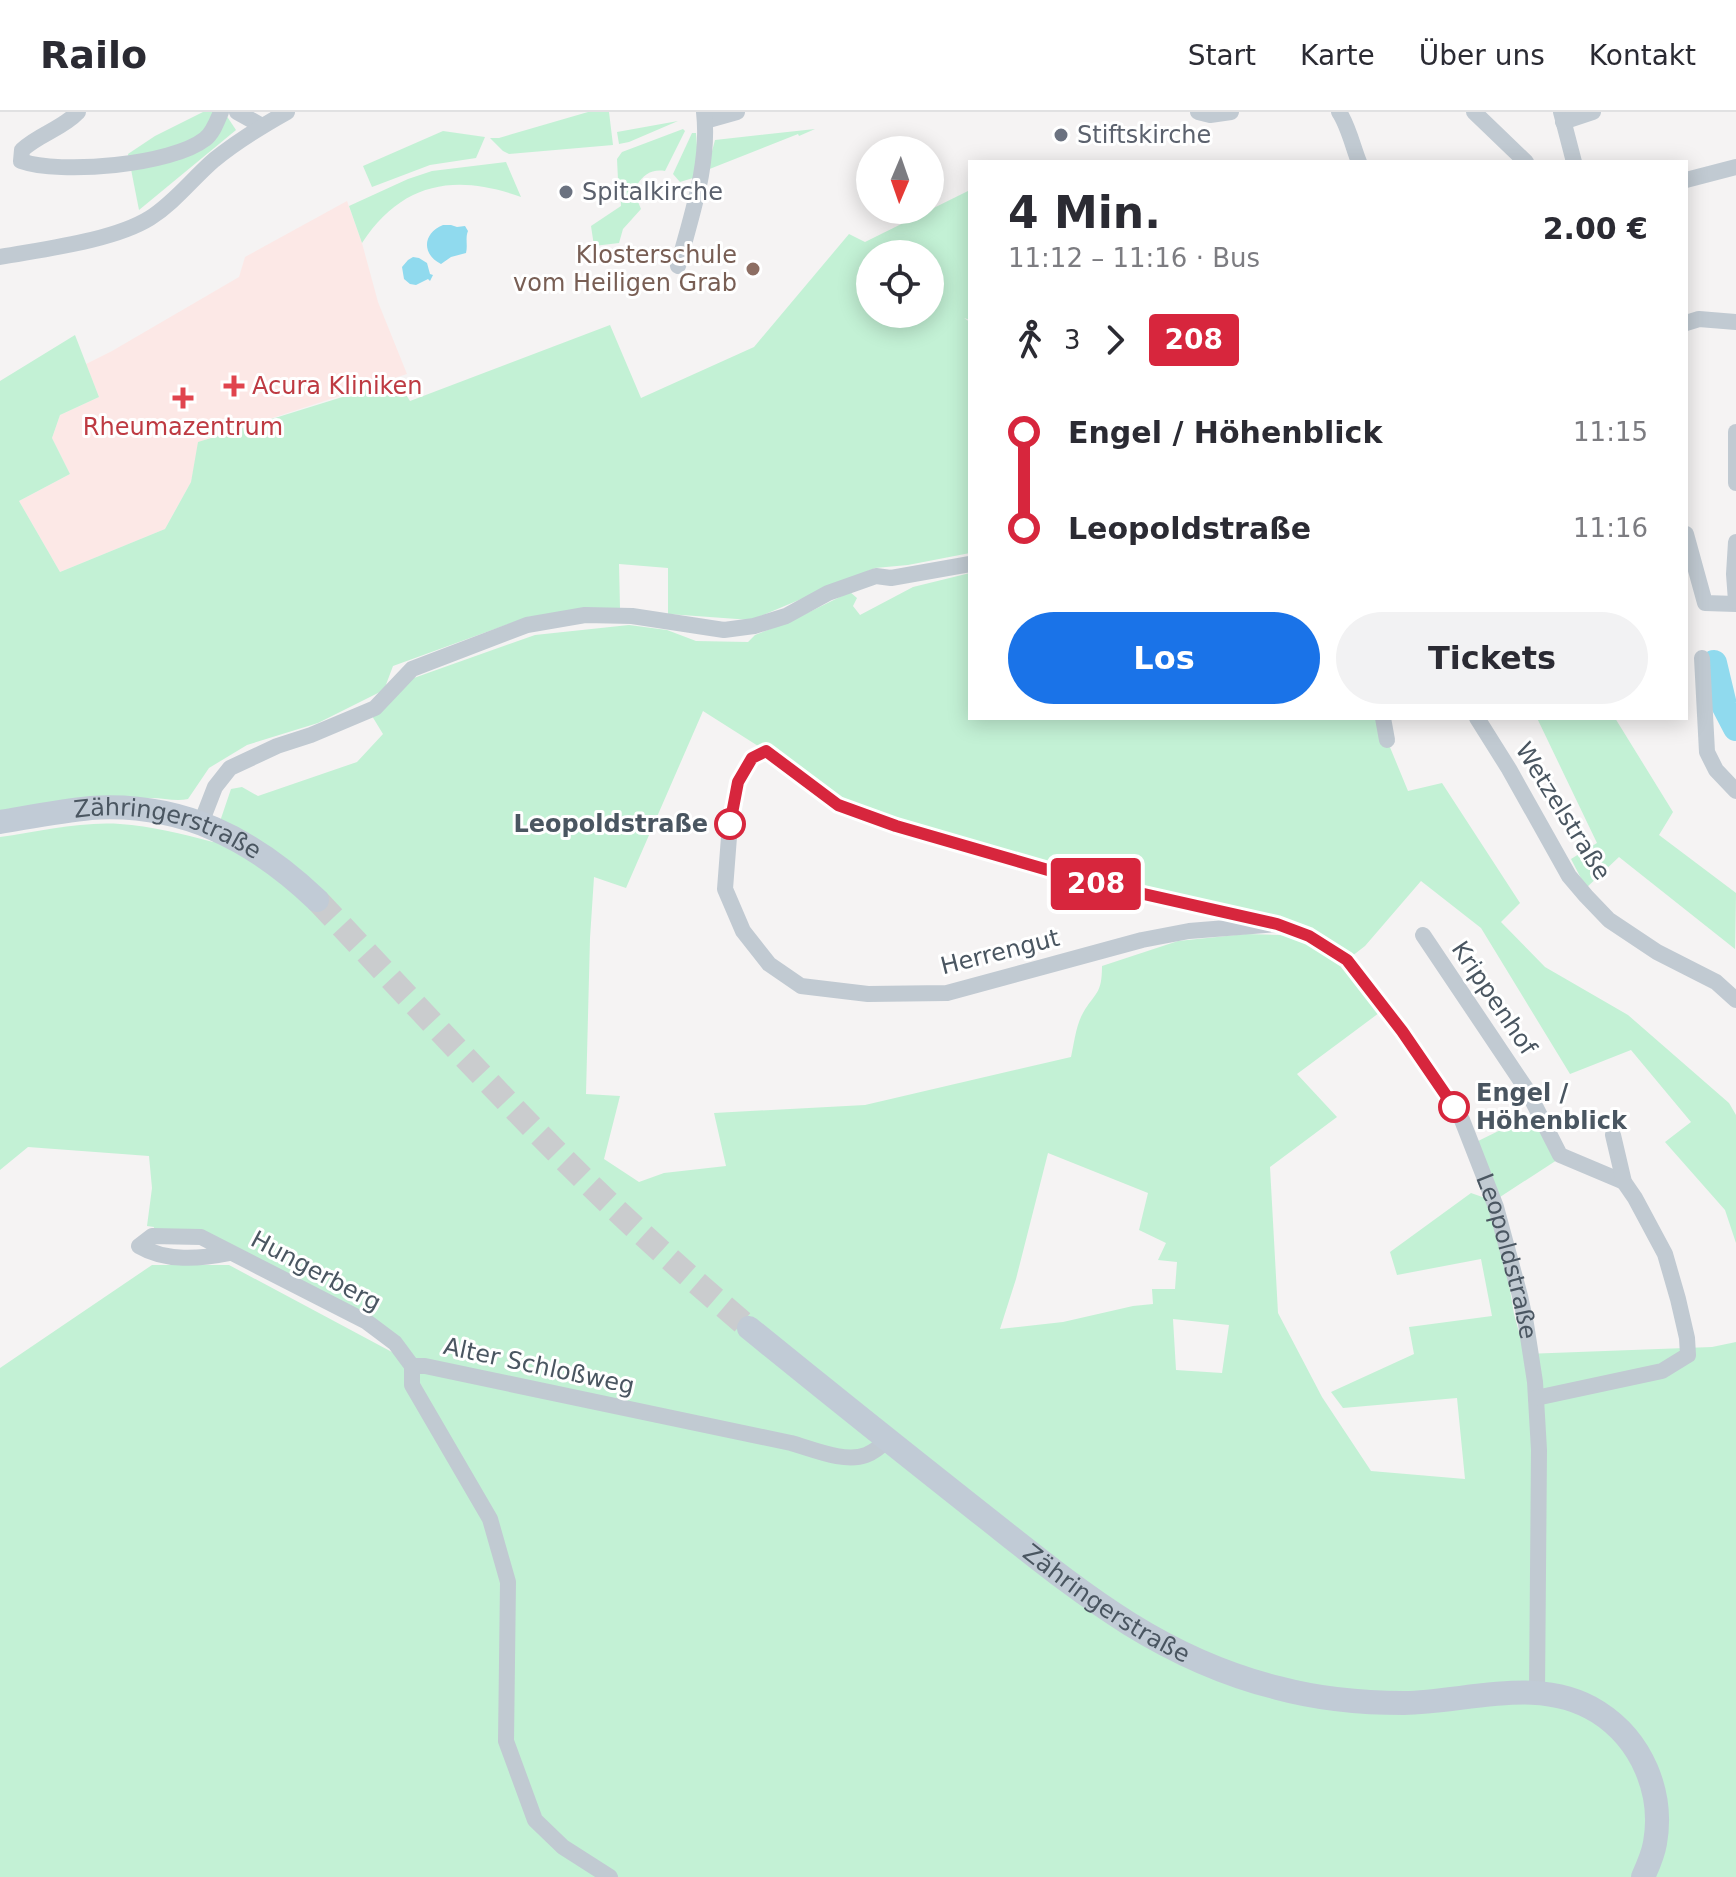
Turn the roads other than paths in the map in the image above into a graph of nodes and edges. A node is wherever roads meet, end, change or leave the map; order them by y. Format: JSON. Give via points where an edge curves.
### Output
{"nodes":[{"id":1,"x":78,"y":112,"type":"edge"},
{"id":2,"x":221,"y":112,"type":"edge"},
{"id":3,"x":237,"y":112,"type":"edge"},
{"id":4,"x":287,"y":112,"type":"edge"},
{"id":5,"x":737,"y":112,"type":"edge"},
{"id":6,"x":1231,"y":112,"type":"edge"},
{"id":7,"x":1339,"y":112,"type":"edge"},
{"id":8,"x":1474,"y":112,"type":"edge"},
{"id":9,"x":1593,"y":112,"type":"edge"},
{"id":10,"x":1204,"y":114,"type":"edge"},
{"id":11,"x":705,"y":117,"type":"edge"},
{"id":12,"x":1562,"y":117,"type":"edge"},
{"id":13,"x":262,"y":126,"type":"junction"},
{"id":14,"x":1358,"y":160,"type":"edge"},
{"id":15,"x":1524,"y":160,"type":"edge"},
{"id":16,"x":1573,"y":160,"type":"edge"},
{"id":17,"x":1736,"y":167,"type":"edge"},
{"id":18,"x":1688,"y":179,"type":"edge"},
{"id":19,"x":0,"y":257,"type":"edge"},
{"id":20,"x":678,"y":266,"type":"dead end"},
{"id":21,"x":1688,"y":322,"type":"edge"},
{"id":22,"x":1736,"y":322,"type":"edge"},
{"id":23,"x":1736,"y":432,"type":"edge"},
{"id":24,"x":1736,"y":456,"type":"edge"},
{"id":25,"x":1736,"y":483,"type":"edge"},
{"id":26,"x":1688,"y":541,"type":"edge"},
{"id":27,"x":1736,"y":542,"type":"edge"},
{"id":28,"x":968,"y":564,"type":"edge"},
{"id":29,"x":1736,"y":603,"type":"edge"},
{"id":30,"x":1702,"y":658,"type":"dead end"},
{"id":31,"x":1383,"y":720,"type":"edge"},
{"id":32,"x":1478,"y":720,"type":"edge"},
{"id":33,"x":1387,"y":740,"type":"dead end"},
{"id":34,"x":752,"y":758,"type":"joint"},
{"id":35,"x":1736,"y":791,"type":"edge"},
{"id":36,"x":0,"y":822,"type":"edge"},
{"id":37,"x":201,"y":823,"type":"junction"},
{"id":38,"x":317,"y":900,"type":"tunnel mouth"},
{"id":39,"x":1277,"y":924,"type":"junction"},
{"id":40,"x":1423,"y":935,"type":"dead end"},
{"id":41,"x":1736,"y":1000,"type":"edge"},
{"id":42,"x":1613,"y":1135,"type":"dead end"},
{"id":43,"x":1624,"y":1182,"type":"junction"},
{"id":44,"x":230,"y":1253,"type":"dead end"},
{"id":45,"x":749,"y":1328,"type":"tunnel mouth"},
{"id":46,"x":412,"y":1366,"type":"junction"},
{"id":47,"x":1536,"y":1398,"type":"junction"},
{"id":48,"x":887,"y":1440,"type":"junction"},
{"id":49,"x":1537,"y":1692,"type":"junction"},
{"id":50,"x":610,"y":1877,"type":"edge"},
{"id":51,"x":1643,"y":1877,"type":"edge"}],
"edges":[{"from":1,"to":2,"type":"street","via":[[33,139],[22,150],[21,161],[81,167],[134,163],[187,150],[208,137]]},
{"from":3,"to":13,"type":"street"},
{"from":4,"to":13,"type":"street"},
{"from":5,"to":11,"type":"street"},
{"from":6,"to":10,"type":"street"},
{"from":7,"to":14,"type":"street"},
{"from":8,"to":15,"type":"street"},
{"from":9,"to":12,"type":"street"},
{"from":11,"to":20,"type":"street","via":[[700,179]]},
{"from":12,"to":16,"type":"street"},
{"from":13,"to":19,"type":"street","via":[[148,219],[83,241]]},
{"from":17,"to":18,"type":"street"},
{"from":21,"to":22,"type":"street"},
{"from":23,"to":24,"type":"street"},
{"from":24,"to":25,"type":"street"},
{"from":26,"to":29,"type":"street","via":[[1705,603]]},
{"from":27,"to":29,"type":"street"},
{"from":28,"to":37,"type":"street","via":[[876,576],[754,626],[724,630],[632,616],[585,615],[527,625],[412,669],[375,708],[230,768],[215,787]]},
{"from":30,"to":35,"type":"street","via":[[1707,752]]},
{"from":31,"to":33,"type":"street"},
{"from":32,"to":41,"type":"street","name":"Wetzelstraße","via":[[1569,876],[1586,896],[1609,920],[1716,982]]},
{"from":34,"to":39,"type":"street","name":"Leopoldstraße","via":[[766,751],[838,805],[896,826],[1086,881]]},
{"from":34,"to":39,"type":"street","name":"Herrengut","via":[[738,782],[725,889],[743,931],[769,964],[801,986],[868,994],[947,993],[1142,940]]},
{"from":36,"to":37,"type":"main road","name":"Zähringerstraße","via":[[119,808]]},
{"from":37,"to":38,"type":"main road","name":"Zähringerstraße","via":[[268,858]]},
{"from":39,"to":47,"type":"street","name":"Leopoldstraße","via":[[1347,960],[1462,1120],[1496,1207],[1520,1296]]},
{"from":40,"to":43,"type":"street","name":"Krippenhof","via":[[1527,1090],[1560,1155]]},
{"from":42,"to":43,"type":"street"},
{"from":43,"to":47,"type":"street","via":[[1665,1254],[1688,1355],[1662,1371]]},
{"from":44,"to":46,"type":"street","name":"Hungerberg","via":[[367,1322],[395,1343]]},
{"from":45,"to":48,"type":"main road","name":"Zähringerstraße"},
{"from":46,"to":48,"type":"street","name":"Alter Schloßweg","via":[[837,1455],[857,1458]]},
{"from":46,"to":50,"type":"street","name":"Alter Schloßweg","via":[[412,1385],[490,1519],[508,1582],[506,1741],[535,1820],[563,1847]]},
{"from":47,"to":49,"type":"street","name":"Leopoldstraße"},
{"from":48,"to":49,"type":"main road","name":"Zähringerstraße","via":[[1092,1601],[1164,1645],[1220,1671],[1280,1689],[1372,1702]]},
{"from":49,"to":51,"type":"main road","via":[[1570,1698],[1600,1713],[1640,1755],[1657,1811],[1655,1844]]}]}
